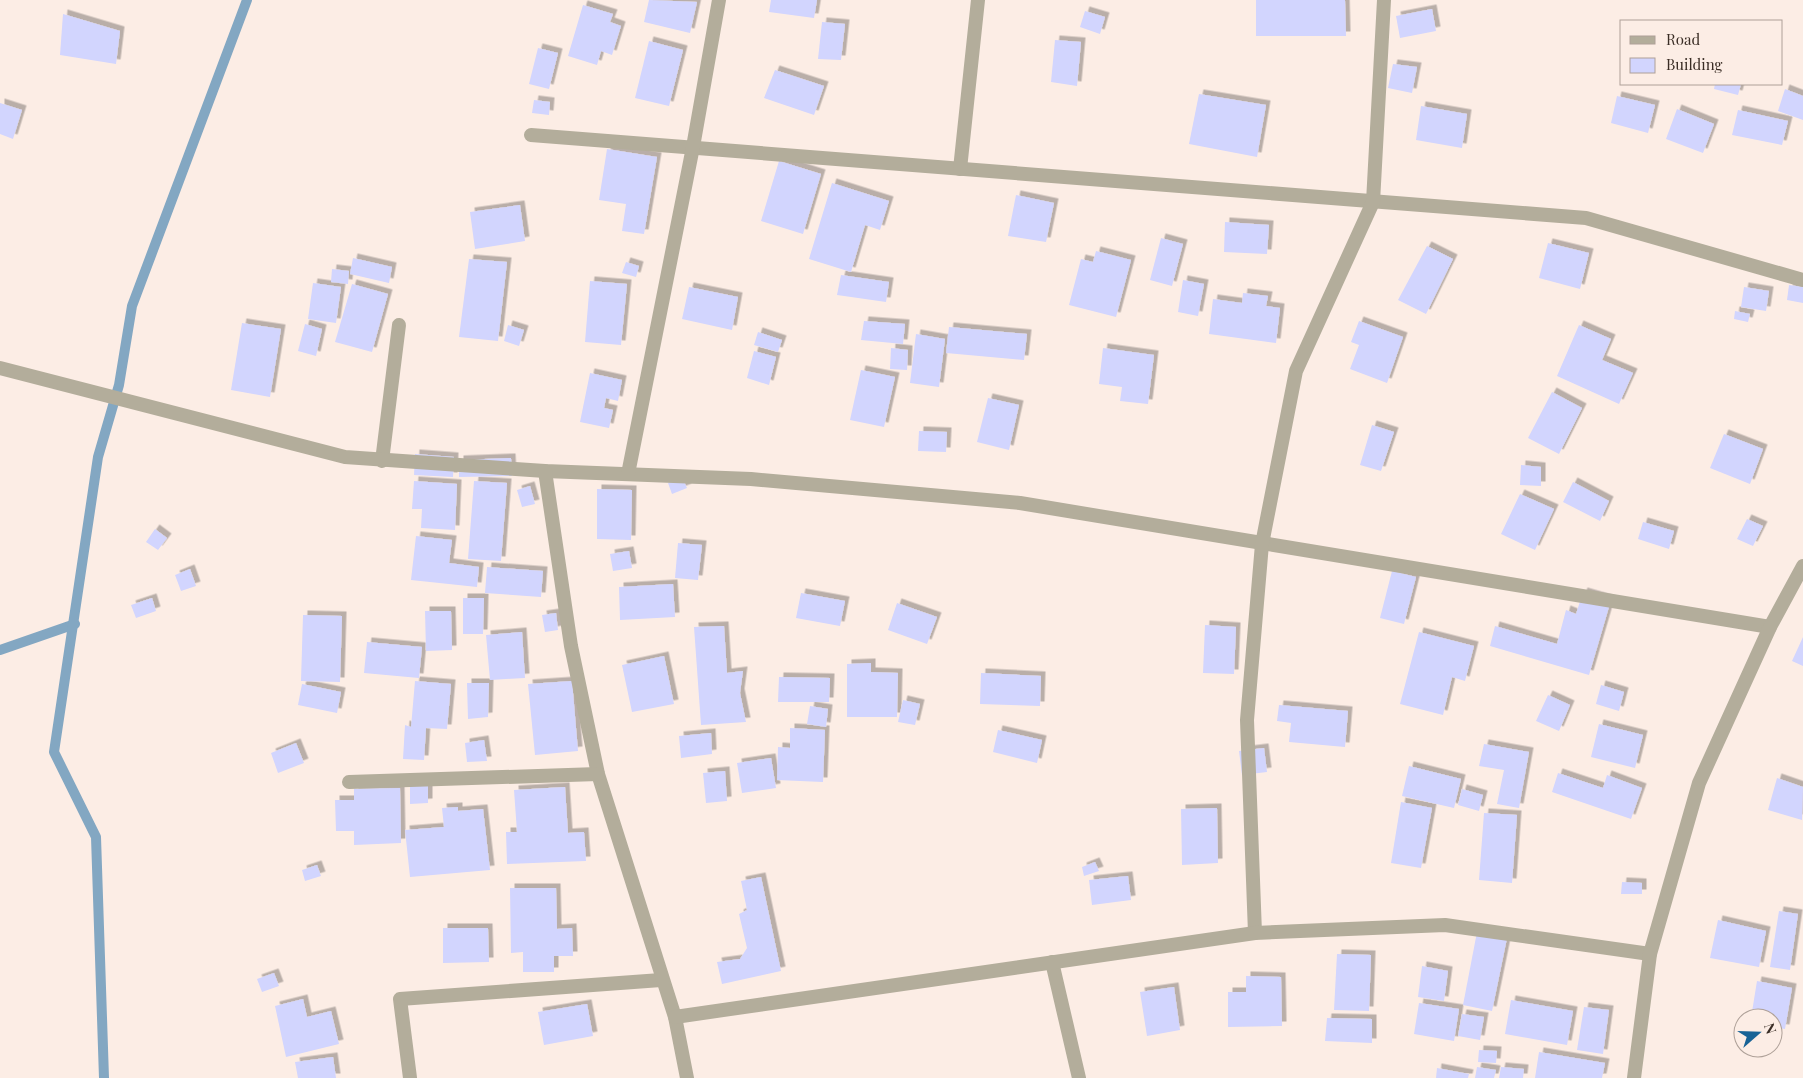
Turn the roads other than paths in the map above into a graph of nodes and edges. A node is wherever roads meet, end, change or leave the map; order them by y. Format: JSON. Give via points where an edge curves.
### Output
{"nodes":[{"id":1,"x":719,"y":0,"type":"edge"},
{"id":2,"x":978,"y":0,"type":"edge"},
{"id":3,"x":1384,"y":0,"type":"edge"},
{"id":4,"x":531,"y":135,"type":"dead end"},
{"id":5,"x":693,"y":147,"type":"junction"},
{"id":6,"x":960,"y":169,"type":"junction"},
{"id":7,"x":1373,"y":202,"type":"junction"},
{"id":8,"x":1803,"y":280,"type":"edge"},
{"id":9,"x":399,"y":325,"type":"dead end"},
{"id":10,"x":0,"y":368,"type":"edge"},
{"id":11,"x":382,"y":460,"type":"junction"},
{"id":12,"x":545,"y":470,"type":"junction"},
{"id":13,"x":628,"y":474,"type":"junction"},
{"id":14,"x":1262,"y":544,"type":"junction"},
{"id":15,"x":1803,"y":566,"type":"edge"},
{"id":16,"x":1770,"y":627,"type":"junction"},
{"id":17,"x":598,"y":774,"type":"junction"},
{"id":18,"x":349,"y":782,"type":"dead end"},
{"id":19,"x":1255,"y":933,"type":"junction"},
{"id":20,"x":1650,"y":954,"type":"junction"},
{"id":21,"x":1052,"y":962,"type":"junction"},
{"id":22,"x":661,"y":980,"type":"junction"},
{"id":23,"x":675,"y":1017,"type":"junction"},
{"id":24,"x":410,"y":1078,"type":"edge"},
{"id":25,"x":687,"y":1078,"type":"edge"},
{"id":26,"x":1079,"y":1078,"type":"edge"},
{"id":27,"x":1634,"y":1078,"type":"edge"}],
"edges":[{"from":1,"to":5,"type":"street"},
{"from":2,"to":6,"type":"street"},
{"from":3,"to":7,"type":"street"},
{"from":4,"to":5,"type":"street"},
{"from":5,"to":6,"type":"street"},
{"from":5,"to":13,"type":"street"},
{"from":6,"to":7,"type":"street"},
{"from":7,"to":8,"type":"street","via":[[1586,218]]},
{"from":7,"to":14,"type":"street","via":[[1296,371]]},
{"from":9,"to":11,"type":"street"},
{"from":10,"to":11,"type":"street","via":[[345,457]]},
{"from":11,"to":12,"type":"street"},
{"from":12,"to":13,"type":"street"},
{"from":12,"to":17,"type":"street","via":[[571,646]]},
{"from":13,"to":14,"type":"street","via":[[751,479],[1020,504]]},
{"from":14,"to":16,"type":"street"},
{"from":14,"to":19,"type":"street","via":[[1247,720]]},
{"from":15,"to":16,"type":"street"},
{"from":16,"to":20,"type":"street","via":[[1699,783]]},
{"from":17,"to":18,"type":"street"},
{"from":17,"to":22,"type":"street"},
{"from":19,"to":20,"type":"street","via":[[1445,925]]},
{"from":19,"to":21,"type":"street"},
{"from":20,"to":27,"type":"street"},
{"from":21,"to":23,"type":"street"},
{"from":21,"to":26,"type":"street"},
{"from":22,"to":23,"type":"street"},
{"from":22,"to":24,"type":"street","via":[[400,1000]]},
{"from":23,"to":25,"type":"street"}]}
